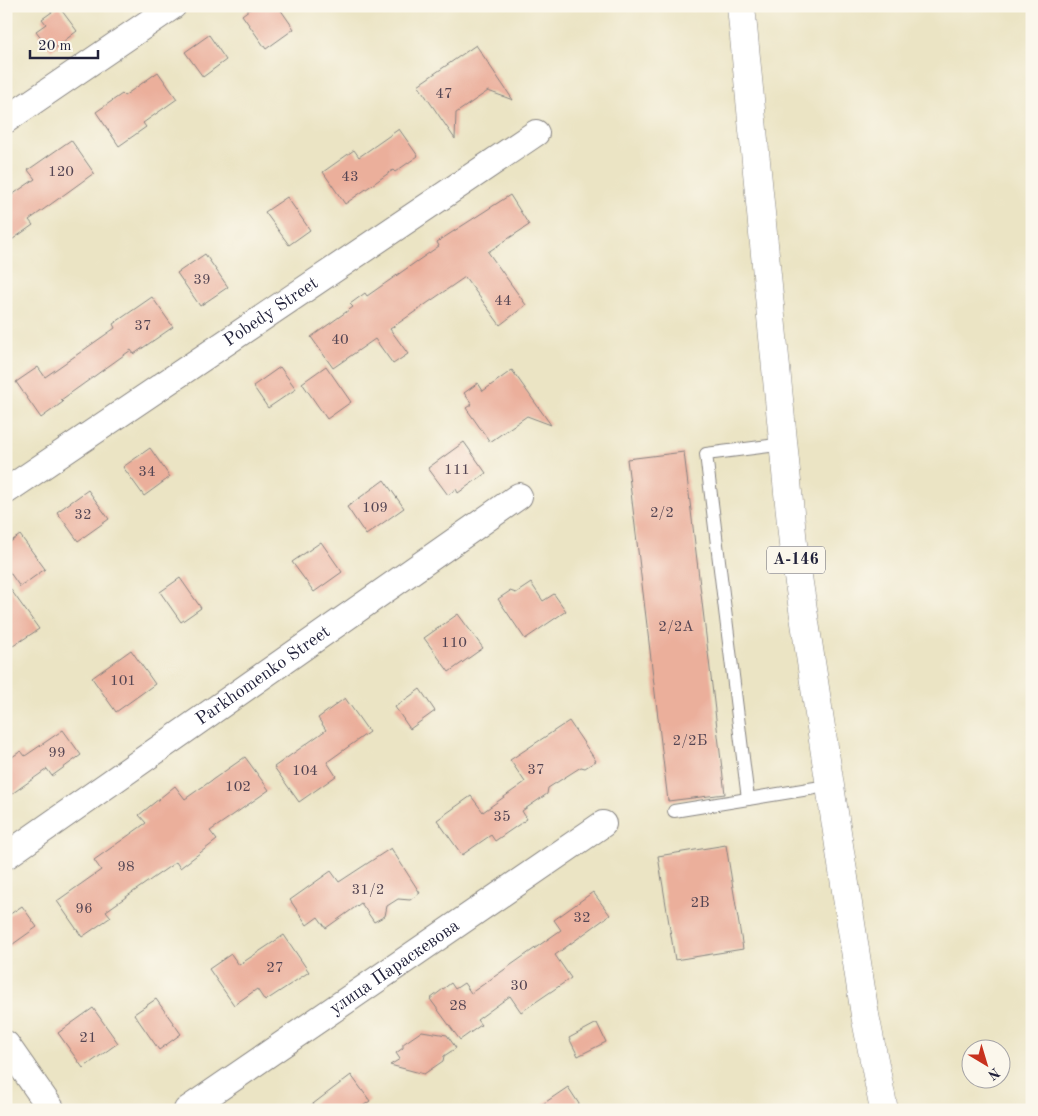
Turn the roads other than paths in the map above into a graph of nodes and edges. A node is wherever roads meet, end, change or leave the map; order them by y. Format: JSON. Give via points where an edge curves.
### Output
{"nodes":[{"id":1,"x":172,"y":6,"type":"edge"},
{"id":2,"x":727,"y":6,"type":"edge"},
{"id":3,"x":741,"y":6,"type":"edge"},
{"id":4,"x":6,"y":120,"type":"edge"},
{"id":5,"x":536,"y":133,"type":"dead end"},
{"id":6,"x":769,"y":446,"type":"junction"},
{"id":7,"x":6,"y":491,"type":"edge"},
{"id":8,"x":519,"y":496,"type":"dead end"},
{"id":9,"x":815,"y":788,"type":"junction"},
{"id":10,"x":748,"y":799,"type":"junction"},
{"id":11,"x":674,"y":811,"type":"dead end"},
{"id":12,"x":603,"y":824,"type":"dead end"},
{"id":13,"x":6,"y":856,"type":"edge"},
{"id":14,"x":6,"y":1044,"type":"edge"},
{"id":15,"x":52,"y":1110,"type":"edge"},
{"id":16,"x":187,"y":1110,"type":"edge"},
{"id":17,"x":868,"y":1110,"type":"edge"},
{"id":18,"x":884,"y":1110,"type":"edge"}],
"edges":[{"from":1,"to":4,"type":"street"},
{"from":2,"to":6,"type":"highway","number":"А-146"},
{"from":3,"to":18,"type":"highway","number":"А-146","via":[[793,544],[865,1014]]},
{"from":5,"to":7,"type":"street","name":"Pobedy Street"},
{"from":6,"to":9,"type":"highway","number":"А-146","via":[[778,545]]},
{"from":6,"to":10,"type":"lane","via":[[706,454]]},
{"from":8,"to":13,"type":"street","name":"Parkhomenko Street"},
{"from":9,"to":10,"type":"lane"},
{"from":9,"to":17,"type":"highway","number":"А-146","via":[[849,1018]]},
{"from":10,"to":11,"type":"lane"},
{"from":12,"to":16,"type":"street","name":"улица Параскевова"},
{"from":14,"to":15,"type":"street"}]}
